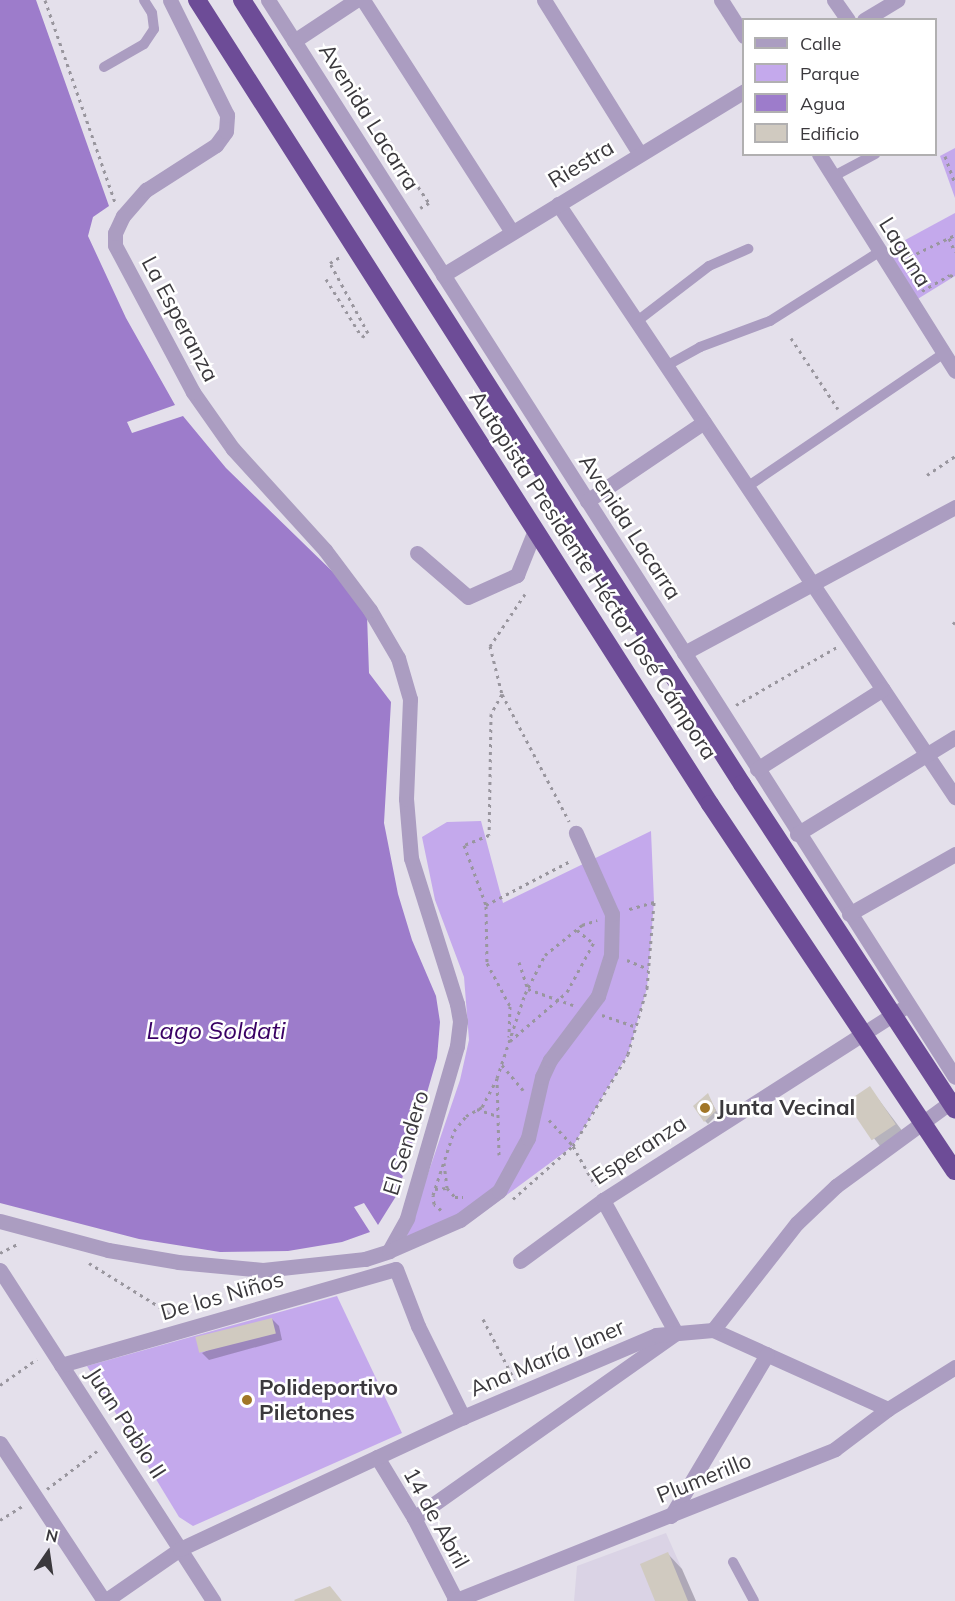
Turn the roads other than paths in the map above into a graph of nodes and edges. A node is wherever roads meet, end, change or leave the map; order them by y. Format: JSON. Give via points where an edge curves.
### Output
{"nodes":[{"id":1,"x":144,"y":0,"type":"edge"},
{"id":2,"x":170,"y":0,"type":"edge"},
{"id":3,"x":197,"y":0,"type":"edge"},
{"id":4,"x":242,"y":0,"type":"edge"},
{"id":5,"x":268,"y":0,"type":"edge"},
{"id":6,"x":356,"y":0,"type":"edge"},
{"id":7,"x":363,"y":0,"type":"edge"},
{"id":8,"x":544,"y":0,"type":"edge"},
{"id":9,"x":721,"y":0,"type":"edge"},
{"id":10,"x":834,"y":0,"type":"edge"},
{"id":11,"x":897,"y":0,"type":"edge"},
{"id":12,"x":847,"y":18,"type":"edge"},
{"id":13,"x":867,"y":18,"type":"edge"},
{"id":14,"x":742,"y":33,"type":"edge"},
{"id":15,"x":294,"y":41,"type":"junction"},
{"id":16,"x":104,"y":67,"type":"dead end"},
{"id":17,"x":742,"y":93,"type":"edge"},
{"id":18,"x":640,"y":154,"type":"junction"},
{"id":19,"x":820,"y":156,"type":"edge"},
{"id":20,"x":871,"y":156,"type":"edge"},
{"id":21,"x":834,"y":176,"type":"junction"},
{"id":22,"x":558,"y":204,"type":"junction"},
{"id":23,"x":512,"y":232,"type":"junction"},
{"id":24,"x":748,"y":249,"type":"dead end"},
{"id":25,"x":879,"y":252,"type":"junction"},
{"id":26,"x":443,"y":275,"type":"junction"},
{"id":27,"x":636,"y":322,"type":"junction"},
{"id":28,"x":943,"y":354,"type":"junction"},
{"id":29,"x":666,"y":366,"type":"junction"},
{"id":30,"x":955,"y":371,"type":"edge"},
{"id":31,"x":704,"y":422,"type":"junction"},
{"id":32,"x":747,"y":487,"type":"junction"},
{"id":33,"x":586,"y":501,"type":"junction"},
{"id":34,"x":955,"y":507,"type":"edge"},
{"id":35,"x":535,"y":530,"type":"junction"},
{"id":36,"x":417,"y":554,"type":"dead end"},
{"id":37,"x":812,"y":584,"type":"junction"},
{"id":38,"x":684,"y":653,"type":"junction"},
{"id":39,"x":398,"y":658,"type":"joint"},
{"id":40,"x":883,"y":689,"type":"junction"},
{"id":41,"x":955,"y":737,"type":"edge"},
{"id":42,"x":927,"y":756,"type":"junction"},
{"id":43,"x":758,"y":769,"type":"junction"},
{"id":44,"x":955,"y":798,"type":"edge"},
{"id":45,"x":576,"y":833,"type":"road end"},
{"id":46,"x":797,"y":834,"type":"junction"},
{"id":47,"x":955,"y":854,"type":"edge"},
{"id":48,"x":849,"y":914,"type":"junction"},
{"id":49,"x":908,"y":1005,"type":"junction"},
{"id":50,"x":952,"y":1067,"type":"edge"},
{"id":51,"x":955,"y":1099,"type":"edge"},
{"id":52,"x":955,"y":1109,"type":"edge"},
{"id":53,"x":955,"y":1170,"type":"edge"},
{"id":54,"x":603,"y":1200,"type":"junction"},
{"id":55,"x":0,"y":1221,"type":"edge"},
{"id":56,"x":389,"y":1251,"type":"junction"},
{"id":57,"x":520,"y":1261,"type":"dead end"},
{"id":58,"x":0,"y":1270,"type":"edge"},
{"id":59,"x":713,"y":1330,"type":"junction"},
{"id":60,"x":676,"y":1333,"type":"junction"},
{"id":61,"x":767,"y":1354,"type":"junction"},
{"id":62,"x":61,"y":1365,"type":"junction"},
{"id":63,"x":955,"y":1367,"type":"edge"},
{"id":64,"x":888,"y":1409,"type":"junction"},
{"id":65,"x":463,"y":1417,"type":"junction"},
{"id":66,"x":0,"y":1443,"type":"edge"},
{"id":67,"x":377,"y":1457,"type":"junction"},
{"id":68,"x":671,"y":1516,"type":"junction"},
{"id":69,"x":414,"y":1518,"type":"junction"},
{"id":70,"x":180,"y":1549,"type":"junction"},
{"id":71,"x":733,"y":1562,"type":"dead end"},
{"id":72,"x":104,"y":1601,"type":"edge"},
{"id":73,"x":213,"y":1601,"type":"edge"},
{"id":74,"x":455,"y":1601,"type":"edge"},
{"id":75,"x":754,"y":1601,"type":"edge"}],
"edges":[{"from":1,"to":16,"type":"lane","via":[[152,13],[154,29],[144,44]]},
{"from":2,"to":39,"type":"street","name":"La Esperanza","via":[[227,115],[226,130],[216,145],[146,190],[123,216],[115,233],[115,245],[193,392],[233,449],[325,550],[370,610]]},
{"from":3,"to":35,"type":"highway","name":"Autopista Presidente Héctor José Cámpora"},
{"from":4,"to":52,"type":"highway","name":"Autopista Presidente Héctor José Cámpora","via":[[742,784]]},
{"from":5,"to":15,"type":"street","name":"Avenida Lacarra"},
{"from":6,"to":15,"type":"street"},
{"from":7,"to":23,"type":"street"},
{"from":8,"to":18,"type":"street"},
{"from":9,"to":14,"type":"street"},
{"from":10,"to":12,"type":"street"},
{"from":11,"to":13,"type":"street"},
{"from":15,"to":26,"type":"street","name":"Avenida Lacarra"},
{"from":17,"to":18,"type":"street","name":"Riestra"},
{"from":18,"to":22,"type":"street","name":"Riestra"},
{"from":19,"to":21,"type":"street","name":"Laguna"},
{"from":20,"to":21,"type":"lane"},
{"from":21,"to":25,"type":"street","name":"Laguna"},
{"from":22,"to":23,"type":"street","name":"Riestra"},
{"from":22,"to":27,"type":"street"},
{"from":23,"to":26,"type":"street","name":"Riestra"},
{"from":24,"to":27,"type":"lane","via":[[709,266]]},
{"from":25,"to":28,"type":"street","name":"Laguna"},
{"from":25,"to":29,"type":"lane","via":[[770,321],[700,347]]},
{"from":26,"to":33,"type":"street","name":"Avenida Lacarra"},
{"from":27,"to":29,"type":"street"},
{"from":28,"to":30,"type":"street","name":"Laguna"},
{"from":28,"to":32,"type":"lane"},
{"from":29,"to":31,"type":"street"},
{"from":31,"to":32,"type":"street"},
{"from":31,"to":33,"type":"street"},
{"from":32,"to":37,"type":"street"},
{"from":33,"to":38,"type":"street","name":"Avenida Lacarra"},
{"from":34,"to":37,"type":"street"},
{"from":35,"to":36,"type":"street","via":[[517,575],[468,597]]},
{"from":35,"to":53,"type":"highway","name":"Autopista Presidente Héctor José Cámpora","via":[[711,804]]},
{"from":37,"to":38,"type":"street"},
{"from":37,"to":40,"type":"street"},
{"from":38,"to":43,"type":"street","name":"Avenida Lacarra"},
{"from":39,"to":56,"type":"street","name":"El Sendero","via":[[410,699],[406,799],[411,858],[460,1022],[449,1079],[407,1218]]},
{"from":40,"to":42,"type":"street"},
{"from":40,"to":43,"type":"street"},
{"from":41,"to":42,"type":"street"},
{"from":42,"to":44,"type":"street"},
{"from":42,"to":46,"type":"street"},
{"from":43,"to":46,"type":"street","name":"Avenida Lacarra"},
{"from":45,"to":56,"type":"street","via":[[612,914],[611,955],[598,996],[550,1060],[519,1159],[508,1180],[487,1202],[437,1232]]},
{"from":46,"to":48,"type":"street","name":"Avenida Lacarra"},
{"from":47,"to":48,"type":"street"},
{"from":48,"to":49,"type":"street","name":"Avenida Lacarra"},
{"from":49,"to":50,"type":"street","name":"Avenida Lacarra"},
{"from":49,"to":54,"type":"street","name":"Esperanza"},
{"from":51,"to":59,"type":"street","via":[[836,1186],[798,1223]]},
{"from":54,"to":57,"type":"street","name":"Esperanza"},
{"from":54,"to":60,"type":"street"},
{"from":55,"to":56,"type":"street","via":[[108,1250],[263,1270],[364,1259]]},
{"from":58,"to":62,"type":"street","name":"Juan Pablo II"},
{"from":59,"to":60,"type":"street","name":"Ana María Janer"},
{"from":59,"to":61,"type":"street"},
{"from":60,"to":65,"type":"street","name":"Ana María Janer","via":[[656,1335],[523,1395]]},
{"from":60,"to":69,"type":"street"},
{"from":61,"to":64,"type":"street"},
{"from":61,"to":68,"type":"street"},
{"from":62,"to":65,"type":"street","name":"De los Niños","via":[[396,1269],[418,1326]]},
{"from":62,"to":70,"type":"street","name":"Juan Pablo II"},
{"from":63,"to":64,"type":"street","name":"Plumerillo"},
{"from":64,"to":68,"type":"street","name":"Plumerillo","via":[[835,1449]]},
{"from":65,"to":67,"type":"street","name":"Ana María Janer"},
{"from":66,"to":72,"type":"street"},
{"from":67,"to":69,"type":"street","name":"14 de Abril"},
{"from":67,"to":70,"type":"street","name":"Ana María Janer"},
{"from":68,"to":74,"type":"street","name":"Plumerillo"},
{"from":69,"to":74,"type":"street","name":"14 de Abril"},
{"from":70,"to":72,"type":"street","name":"Ana María Janer"},
{"from":70,"to":73,"type":"street","name":"Juan Pablo II"},
{"from":71,"to":75,"type":"lane"}]}
